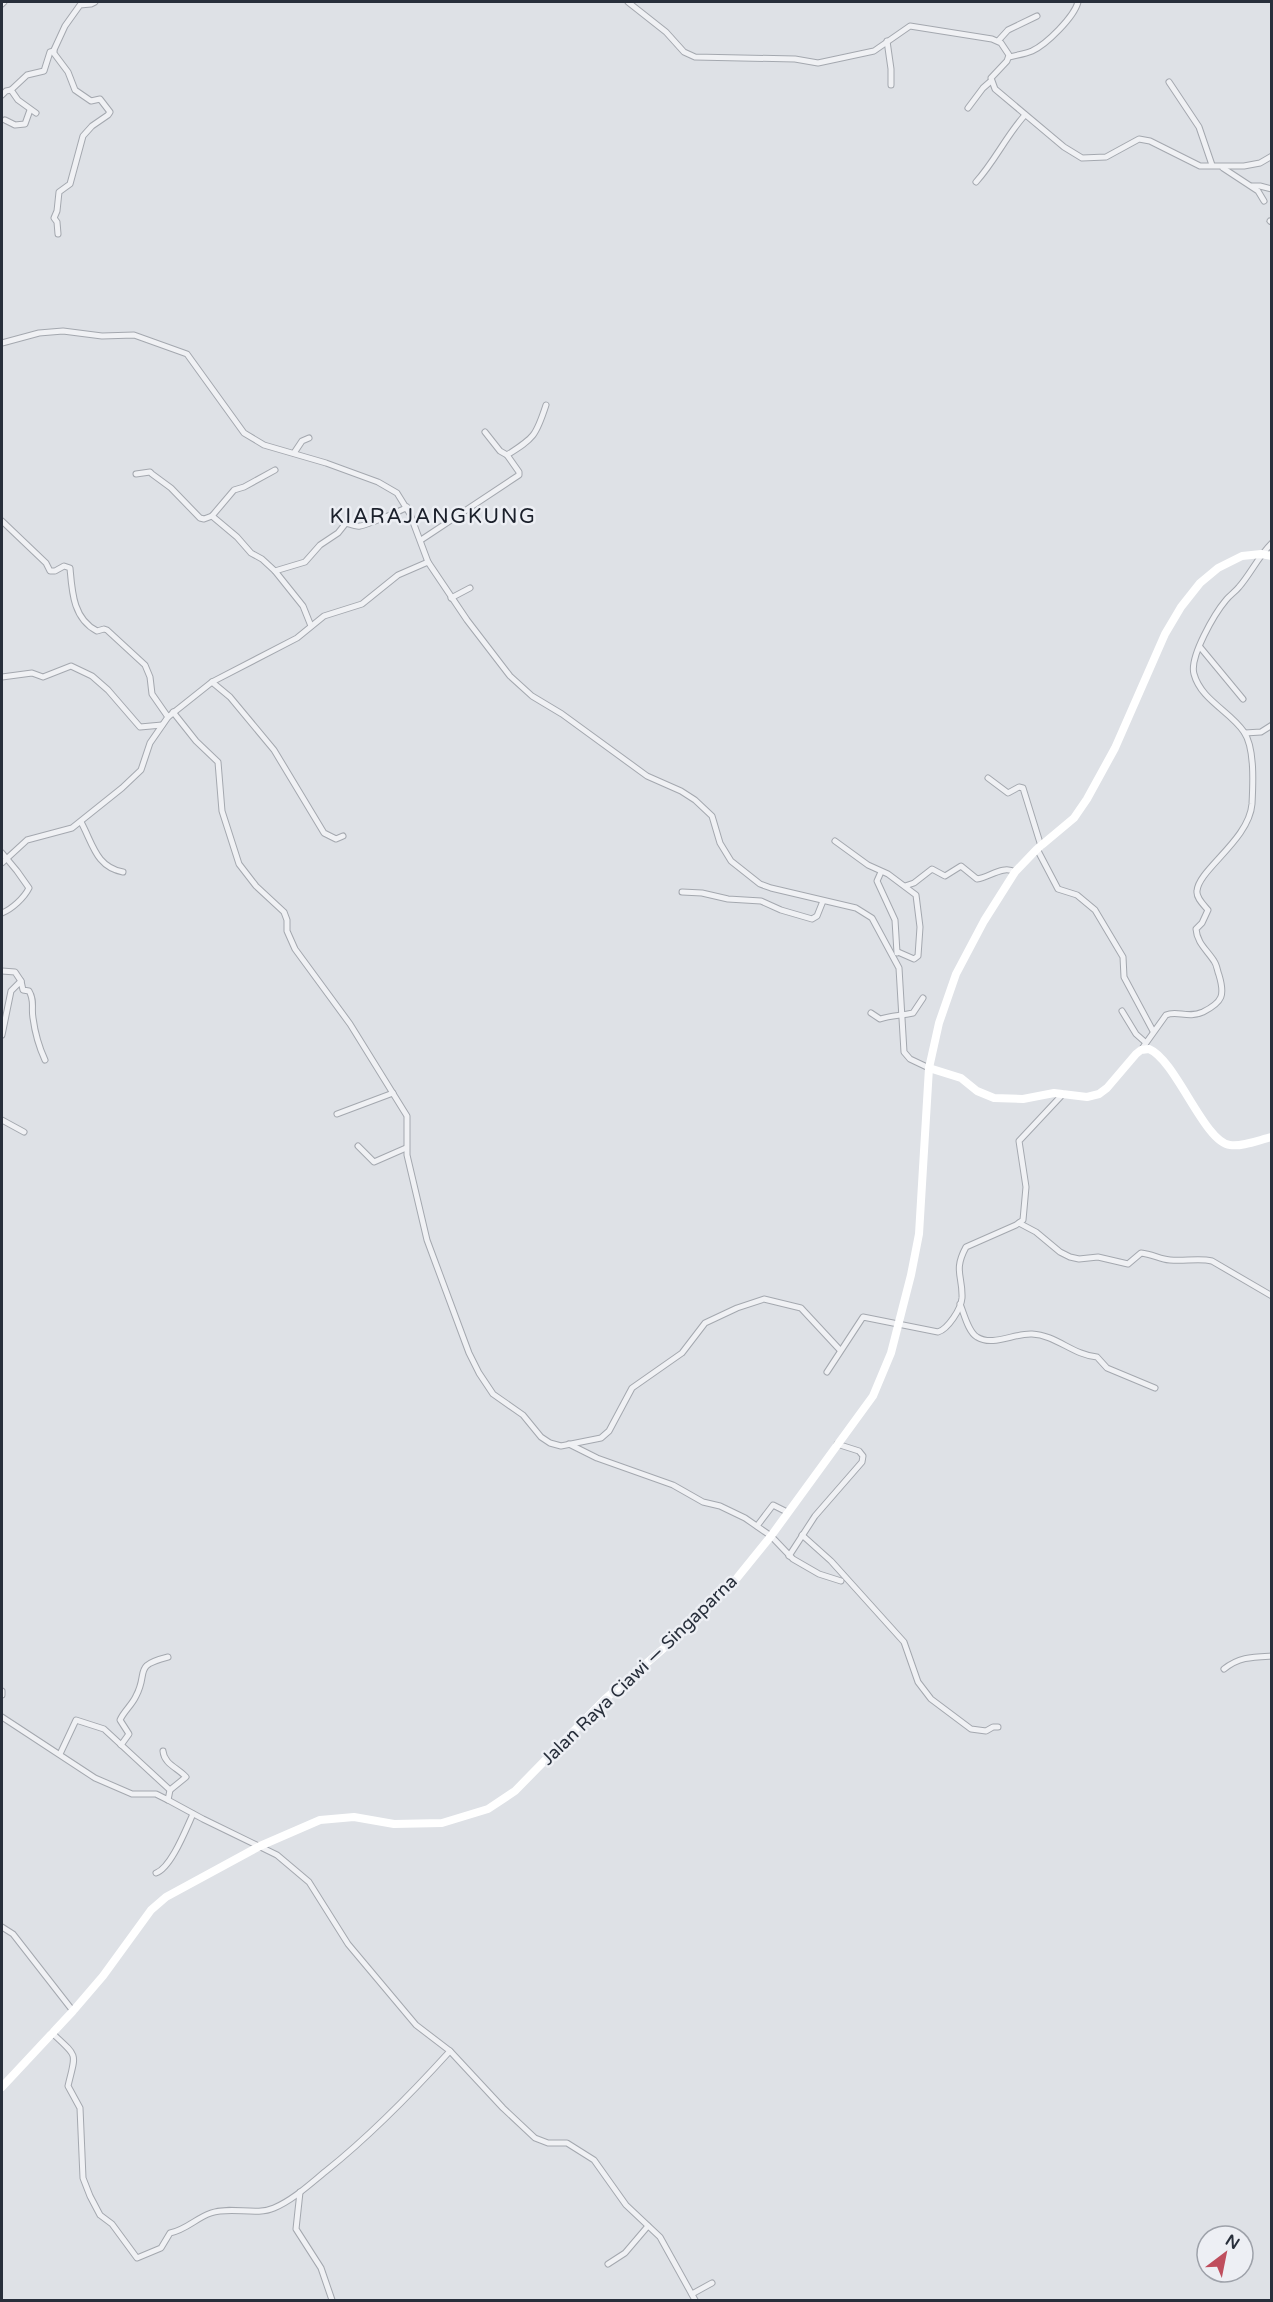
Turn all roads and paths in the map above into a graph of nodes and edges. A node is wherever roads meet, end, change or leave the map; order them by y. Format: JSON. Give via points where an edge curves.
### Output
{"nodes":[{"id":1,"x":95,"y":2,"type":"edge"},
{"id":2,"x":628,"y":2,"type":"edge"},
{"id":3,"x":1078,"y":2,"type":"edge"},
{"id":4,"x":1037,"y":16,"type":"dead end"},
{"id":5,"x":886,"y":41,"type":"junction"},
{"id":6,"x":998,"y":41,"type":"junction"},
{"id":7,"x":54,"y":51,"type":"junction"},
{"id":8,"x":1009,"y":57,"type":"junction"},
{"id":9,"x":991,"y":81,"type":"junction"},
{"id":10,"x":1169,"y":82,"type":"dead end"},
{"id":11,"x":891,"y":85,"type":"dead end"},
{"id":12,"x":11,"y":90,"type":"junction"},
{"id":13,"x":2,"y":95,"type":"edge"},
{"id":14,"x":968,"y":108,"type":"dead end"},
{"id":15,"x":1025,"y":115,"type":"junction"},
{"id":16,"x":5,"y":120,"type":"dead end"},
{"id":17,"x":1272,"y":156,"type":"edge"},
{"id":18,"x":1215,"y":165,"type":"junction"},
{"id":19,"x":976,"y":182,"type":"dead end"},
{"id":20,"x":1252,"y":186,"type":"junction"},
{"id":21,"x":1272,"y":189,"type":"edge"},
{"id":22,"x":1264,"y":201,"type":"dead end"},
{"id":23,"x":58,"y":234,"type":"dead end"},
{"id":24,"x":2,"y":342,"type":"edge"},
{"id":25,"x":546,"y":405,"type":"dead end"},
{"id":26,"x":485,"y":432,"type":"dead end"},
{"id":27,"x":309,"y":438,"type":"dead end"},
{"id":28,"x":294,"y":453,"type":"junction"},
{"id":29,"x":507,"y":455,"type":"junction"},
{"id":30,"x":275,"y":470,"type":"dead end"},
{"id":31,"x":136,"y":474,"type":"dead end"},
{"id":32,"x":407,"y":507,"type":"junction"},
{"id":33,"x":212,"y":516,"type":"junction"},
{"id":34,"x":2,"y":521,"type":"edge"},
{"id":35,"x":421,"y":540,"type":"junction"},
{"id":36,"x":1272,"y":543,"type":"edge"},
{"id":37,"x":1261,"y":554,"type":"junction"},
{"id":38,"x":1272,"y":556,"type":"edge"},
{"id":39,"x":428,"y":562,"type":"junction"},
{"id":40,"x":275,"y":571,"type":"junction"},
{"id":41,"x":470,"y":588,"type":"dead end"},
{"id":42,"x":451,"y":598,"type":"junction"},
{"id":43,"x":311,"y":626,"type":"junction"},
{"id":44,"x":1200,"y":647,"type":"junction"},
{"id":45,"x":2,"y":677,"type":"edge"},
{"id":46,"x":212,"y":681,"type":"junction"},
{"id":47,"x":1243,"y":699,"type":"dead end"},
{"id":48,"x":171,"y":715,"type":"junction"},
{"id":49,"x":162,"y":725,"type":"junction"},
{"id":50,"x":1272,"y":725,"type":"edge"},
{"id":51,"x":1245,"y":733,"type":"junction"},
{"id":52,"x":988,"y":778,"type":"dead end"},
{"id":53,"x":81,"y":822,"type":"junction"},
{"id":54,"x":343,"y":836,"type":"dead end"},
{"id":55,"x":836,"y":841,"type":"dead end"},
{"id":56,"x":1039,"y":847,"type":"junction"},
{"id":57,"x":2,"y":853,"type":"edge"},
{"id":58,"x":7,"y":858,"type":"junction"},
{"id":59,"x":2,"y":863,"type":"edge"},
{"id":60,"x":123,"y":872,"type":"dead end"},
{"id":61,"x":881,"y":872,"type":"junction"},
{"id":62,"x":1015,"y":872,"type":"junction"},
{"id":63,"x":904,"y":886,"type":"junction"},
{"id":64,"x":682,"y":892,"type":"dead end"},
{"id":65,"x":824,"y":901,"type":"junction"},
{"id":66,"x":2,"y":913,"type":"edge"},
{"id":67,"x":896,"y":955,"type":"junction"},
{"id":68,"x":2,"y":971,"type":"edge"},
{"id":69,"x":21,"y":981,"type":"junction"},
{"id":70,"x":923,"y":998,"type":"dead end"},
{"id":71,"x":1122,"y":1011,"type":"dead end"},
{"id":72,"x":871,"y":1012,"type":"dead end"},
{"id":73,"x":902,"y":1015,"type":"junction"},
{"id":74,"x":1153,"y":1031,"type":"junction"},
{"id":75,"x":2,"y":1035,"type":"edge"},
{"id":76,"x":1143,"y":1046,"type":"junction"},
{"id":77,"x":45,"y":1060,"type":"dead end"},
{"id":78,"x":929,"y":1068,"type":"junction"},
{"id":79,"x":393,"y":1093,"type":"junction"},
{"id":80,"x":1063,"y":1094,"type":"junction"},
{"id":81,"x":337,"y":1114,"type":"dead end"},
{"id":82,"x":2,"y":1120,"type":"edge"},
{"id":83,"x":24,"y":1132,"type":"dead end"},
{"id":84,"x":1272,"y":1137,"type":"edge"},
{"id":85,"x":358,"y":1146,"type":"dead end"},
{"id":86,"x":406,"y":1148,"type":"junction"},
{"id":87,"x":1019,"y":1224,"type":"junction"},
{"id":88,"x":1272,"y":1296,"type":"edge"},
{"id":89,"x":960,"y":1304,"type":"junction"},
{"id":90,"x":898,"y":1325,"type":"junction"},
{"id":91,"x":840,"y":1350,"type":"junction"},
{"id":92,"x":827,"y":1372,"type":"dead end"},
{"id":93,"x":1155,"y":1388,"type":"dead end"},
{"id":94,"x":569,"y":1444,"type":"junction"},
{"id":95,"x":837,"y":1444,"type":"junction"},
{"id":96,"x":787,"y":1512,"type":"junction"},
{"id":97,"x":757,"y":1526,"type":"junction"},
{"id":98,"x":802,"y":1535,"type":"junction"},
{"id":99,"x":771,"y":1536,"type":"junction"},
{"id":100,"x":789,"y":1556,"type":"junction"},
{"id":101,"x":841,"y":1581,"type":"dead end"},
{"id":102,"x":1272,"y":1656,"type":"edge"},
{"id":103,"x":168,"y":1657,"type":"dead end"},
{"id":104,"x":1224,"y":1670,"type":"dead end"},
{"id":105,"x":2,"y":1717,"type":"edge"},
{"id":106,"x":998,"y":1727,"type":"dead end"},
{"id":107,"x":121,"y":1745,"type":"junction"},
{"id":108,"x":60,"y":1754,"type":"junction"},
{"id":109,"x":157,"y":1760,"type":"dead end"},
{"id":110,"x":170,"y":1790,"type":"junction"},
{"id":111,"x":168,"y":1800,"type":"junction"},
{"id":112,"x":193,"y":1814,"type":"junction"},
{"id":113,"x":260,"y":1846,"type":"junction"},
{"id":114,"x":156,"y":1873,"type":"dead end"},
{"id":115,"x":2,"y":1927,"type":"edge"},
{"id":116,"x":73,"y":2010,"type":"junction"},
{"id":117,"x":52,"y":2033,"type":"junction"},
{"id":118,"x":450,"y":2051,"type":"junction"},
{"id":119,"x":2,"y":2087,"type":"edge"},
{"id":120,"x":300,"y":2192,"type":"junction"},
{"id":121,"x":648,"y":2226,"type":"junction"},
{"id":122,"x":608,"y":2264,"type":"dead end"},
{"id":123,"x":712,"y":2283,"type":"dead end"},
{"id":124,"x":694,"y":2297,"type":"edge"},
{"id":125,"x":332,"y":2301,"type":"edge"}],
"edges":[{"from":1,"to":7,"type":"street","via":[[80,5],[64,26]]},
{"from":2,"to":5,"type":"street","via":[[684,52],[695,57],[818,63],[870,52]]},
{"from":3,"to":8,"type":"street","via":[[1072,15],[1040,47]]},
{"from":4,"to":6,"type":"street","via":[[1008,30]]},
{"from":5,"to":6,"type":"street","via":[[916,25]]},
{"from":5,"to":11,"type":"street"},
{"from":6,"to":8,"type":"street"},
{"from":7,"to":12,"type":"street","via":[[50,52],[44,71],[27,75]]},
{"from":7,"to":23,"type":"street","via":[[75,90],[91,101],[100,99],[110,112],[83,136],[70,183],[59,192],[54,218]]},
{"from":8,"to":9,"type":"street"},
{"from":9,"to":14,"type":"street"},
{"from":9,"to":15,"type":"street"},
{"from":10,"to":18,"type":"street","via":[[1199,127]]},
{"from":12,"to":13,"type":"street"},
{"from":12,"to":16,"type":"street","via":[[33,112],[25,124]]},
{"from":15,"to":18,"type":"street","via":[[1082,158],[1106,157],[1134,141],[1144,140],[1195,165]]},
{"from":15,"to":19,"type":"street"},
{"from":17,"to":18,"type":"street","via":[[1244,166]]},
{"from":18,"to":20,"type":"street"},
{"from":20,"to":21,"type":"street"},
{"from":20,"to":22,"type":"street"},
{"from":24,"to":28,"type":"street","via":[[63,331],[134,335],[183,352],[244,433],[264,445]]},
{"from":25,"to":29,"type":"street","via":[[534,437]]},
{"from":26,"to":29,"type":"street"},
{"from":27,"to":28,"type":"street"},
{"from":28,"to":32,"type":"street","via":[[389,486]]},
{"from":29,"to":35,"type":"street","via":[[519,476]]},
{"from":30,"to":33,"type":"street","via":[[234,490]]},
{"from":31,"to":33,"type":"street","via":[[150,472],[200,518]]},
{"from":32,"to":35,"type":"street"},
{"from":32,"to":40,"type":"street","via":[[364,526],[346,523],[305,562]]},
{"from":33,"to":40,"type":"street"},
{"from":34,"to":48,"type":"street","via":[[50,571],[70,567],[79,613],[92,629],[107,630],[142,662],[149,673],[152,694]]},
{"from":35,"to":39,"type":"street"},
{"from":36,"to":37,"type":"street"},
{"from":37,"to":38,"type":"main road","name":"Jalan Raya Ciawi — Singaparna"},
{"from":37,"to":44,"type":"street","via":[[1218,611]]},
{"from":37,"to":56,"type":"main road","name":"Jalan Raya Ciawi — Singaparna","via":[[1242,556],[1218,568],[1181,607],[1115,748],[1076,816]]},
{"from":39,"to":42,"type":"street"},
{"from":39,"to":43,"type":"street","via":[[398,576],[362,604],[330,613]]},
{"from":40,"to":43,"type":"street","via":[[303,606]]},
{"from":41,"to":42,"type":"street"},
{"from":42,"to":65,"type":"street","via":[[510,676],[532,696],[647,776],[686,793],[708,810],[716,821],[725,852],[745,873],[771,888]]},
{"from":43,"to":46,"type":"street","via":[[297,638]]},
{"from":44,"to":47,"type":"street"},
{"from":44,"to":51,"type":"street","via":[[1194,675],[1214,704]]},
{"from":45,"to":49,"type":"street","via":[[32,673],[43,677],[71,666],[92,676],[108,690],[140,727]]},
{"from":46,"to":48,"type":"street"},
{"from":46,"to":54,"type":"street","via":[[274,750],[324,833],[336,839]]},
{"from":48,"to":49,"type":"street"},
{"from":48,"to":79,"type":"street","via":[[218,762],[222,811],[239,864],[284,912],[295,949],[350,1024]]},
{"from":49,"to":53,"type":"street","via":[[147,749],[140,771]]},
{"from":50,"to":51,"type":"street","via":[[1261,732]]},
{"from":51,"to":74,"type":"street","via":[[1252,767],[1251,810],[1236,840],[1197,890],[1208,910],[1196,928],[1197,936],[1216,965],[1223,991],[1215,1004],[1201,1013],[1168,1013]]},
{"from":52,"to":56,"type":"street","via":[[1008,793],[1023,788]]},
{"from":53,"to":58,"type":"street","via":[[27,840]]},
{"from":53,"to":60,"type":"street","via":[[102,863]]},
{"from":55,"to":61,"type":"street"},
{"from":56,"to":62,"type":"main road","name":"Jalan Raya Ciawi — Singaparna"},
{"from":56,"to":74,"type":"street","via":[[1058,889],[1077,895],[1094,909],[1116,943],[1123,957],[1124,977]]},
{"from":57,"to":58,"type":"street"},
{"from":58,"to":59,"type":"street"},
{"from":58,"to":66,"type":"street","via":[[28,888]]},
{"from":61,"to":63,"type":"street"},
{"from":61,"to":67,"type":"street","via":[[877,881],[895,920]]},
{"from":62,"to":63,"type":"street","via":[[1001,870],[977,879],[961,866],[945,876],[932,869]]},
{"from":62,"to":78,"type":"main road","name":"Jalan Raya Ciawi — Singaparna","via":[[956,975]]},
{"from":63,"to":67,"type":"street","via":[[916,895],[918,952],[914,959]]},
{"from":64,"to":65,"type":"street","via":[[761,901],[812,919]]},
{"from":65,"to":67,"type":"street","via":[[867,913]]},
{"from":67,"to":73,"type":"street"},
{"from":68,"to":69,"type":"street","via":[[15,972]]},
{"from":69,"to":75,"type":"street","via":[[11,991]]},
{"from":69,"to":77,"type":"street","via":[[23,990],[30,991],[34,1000],[32,1017]]},
{"from":70,"to":73,"type":"street","via":[[915,1011]]},
{"from":71,"to":76,"type":"street"},
{"from":72,"to":73,"type":"street","via":[[880,1019]]},
{"from":73,"to":78,"type":"street","via":[[904,1052]]},
{"from":74,"to":76,"type":"street"},
{"from":76,"to":80,"type":"main road","via":[[1099,1094]]},
{"from":76,"to":84,"type":"main road","via":[[1157,1054],[1224,1144],[1234,1146]]},
{"from":78,"to":80,"type":"main road","via":[[961,1078],[994,1098]]},
{"from":78,"to":90,"type":"main road","name":"Jalan Raya Ciawi — Singaparna","via":[[920,1219]]},
{"from":79,"to":81,"type":"street"},
{"from":79,"to":86,"type":"street","via":[[408,1117]]},
{"from":80,"to":87,"type":"street","via":[[1019,1141],[1026,1187]]},
{"from":82,"to":83,"type":"street"},
{"from":85,"to":86,"type":"street","via":[[374,1162]]},
{"from":86,"to":94,"type":"street","via":[[427,1240],[479,1374],[493,1394],[523,1415],[543,1439],[558,1446]]},
{"from":87,"to":88,"type":"street","via":[[1073,1258],[1097,1257],[1128,1264],[1141,1253],[1165,1260],[1203,1259]]},
{"from":87,"to":89,"type":"street","via":[[966,1247],[958,1271]]},
{"from":89,"to":90,"type":"street","via":[[941,1332]]},
{"from":89,"to":93,"type":"street","via":[[974,1335],[986,1341],[1029,1334],[1047,1336]]},
{"from":90,"to":91,"type":"street","via":[[863,1317]]},
{"from":90,"to":95,"type":"main road","name":"Jalan Raya Ciawi — Singaparna","via":[[877,1387]]},
{"from":91,"to":92,"type":"street"},
{"from":91,"to":94,"type":"street","via":[[800,1308],[764,1299],[737,1308],[708,1321],[682,1353],[634,1386],[603,1437]]},
{"from":94,"to":97,"type":"street","via":[[673,1485]]},
{"from":95,"to":96,"type":"main road","name":"Jalan Raya Ciawi — Singaparna"},
{"from":95,"to":98,"type":"street","via":[[861,1452],[862,1462]]},
{"from":96,"to":97,"type":"street","via":[[773,1505]]},
{"from":96,"to":99,"type":"main road","name":"Jalan Raya Ciawi — Singaparna"},
{"from":97,"to":99,"type":"street"},
{"from":98,"to":100,"type":"street"},
{"from":98,"to":106,"type":"street","via":[[830,1559],[902,1640],[918,1682],[930,1699],[971,1729],[986,1731]]},
{"from":99,"to":100,"type":"street"},
{"from":99,"to":113,"type":"main road","name":"Jalan Raya Ciawi — Singaparna","via":[[685,1630],[605,1700],[514,1791],[488,1809],[442,1823],[405,1825],[354,1817],[320,1820]]},
{"from":100,"to":101,"type":"street","via":[[819,1574]]},
{"from":102,"to":104,"type":"street","via":[[1238,1659]]},
{"from":103,"to":107,"type":"street","via":[[143,1669],[137,1694],[120,1720],[129,1734]]},
{"from":105,"to":108,"type":"street"},
{"from":107,"to":108,"type":"street","via":[[102,1728],[77,1720]]},
{"from":107,"to":110,"type":"street"},
{"from":108,"to":111,"type":"street","via":[[117,1789],[134,1795],[156,1794]]},
{"from":109,"to":110,"type":"street","via":[[164,1754],[186,1777]]},
{"from":110,"to":111,"type":"street"},
{"from":111,"to":112,"type":"street"},
{"from":112,"to":113,"type":"street"},
{"from":112,"to":114,"type":"street","via":[[173,1853]]},
{"from":113,"to":116,"type":"main road","name":"Jalan Raya Ciawi — Singaparna","via":[[166,1897],[151,1910],[104,1976]]},
{"from":113,"to":118,"type":"street","via":[[307,1879],[348,1944],[399,2007]]},
{"from":115,"to":116,"type":"street","via":[[13,1934]]},
{"from":116,"to":117,"type":"main road","name":"Jalan Raya Ciawi — Singaparna"},
{"from":117,"to":119,"type":"main road","name":"Jalan Raya Ciawi — Singaparna"},
{"from":117,"to":120,"type":"street","via":[[74,2057],[68,2086],[80,2108],[83,2178],[99,2213],[112,2224],[136,2258],[161,2248],[170,2233],[208,2214],[269,2210]]},
{"from":118,"to":120,"type":"street","via":[[399,2107]]},
{"from":118,"to":121,"type":"street","via":[[535,2138],[567,2143],[591,2158],[626,2205]]},
{"from":120,"to":125,"type":"street","via":[[296,2229],[321,2268]]},
{"from":121,"to":122,"type":"street","via":[[625,2253]]},
{"from":121,"to":124,"type":"street","via":[[660,2237]]},
{"from":123,"to":124,"type":"street"}]}
